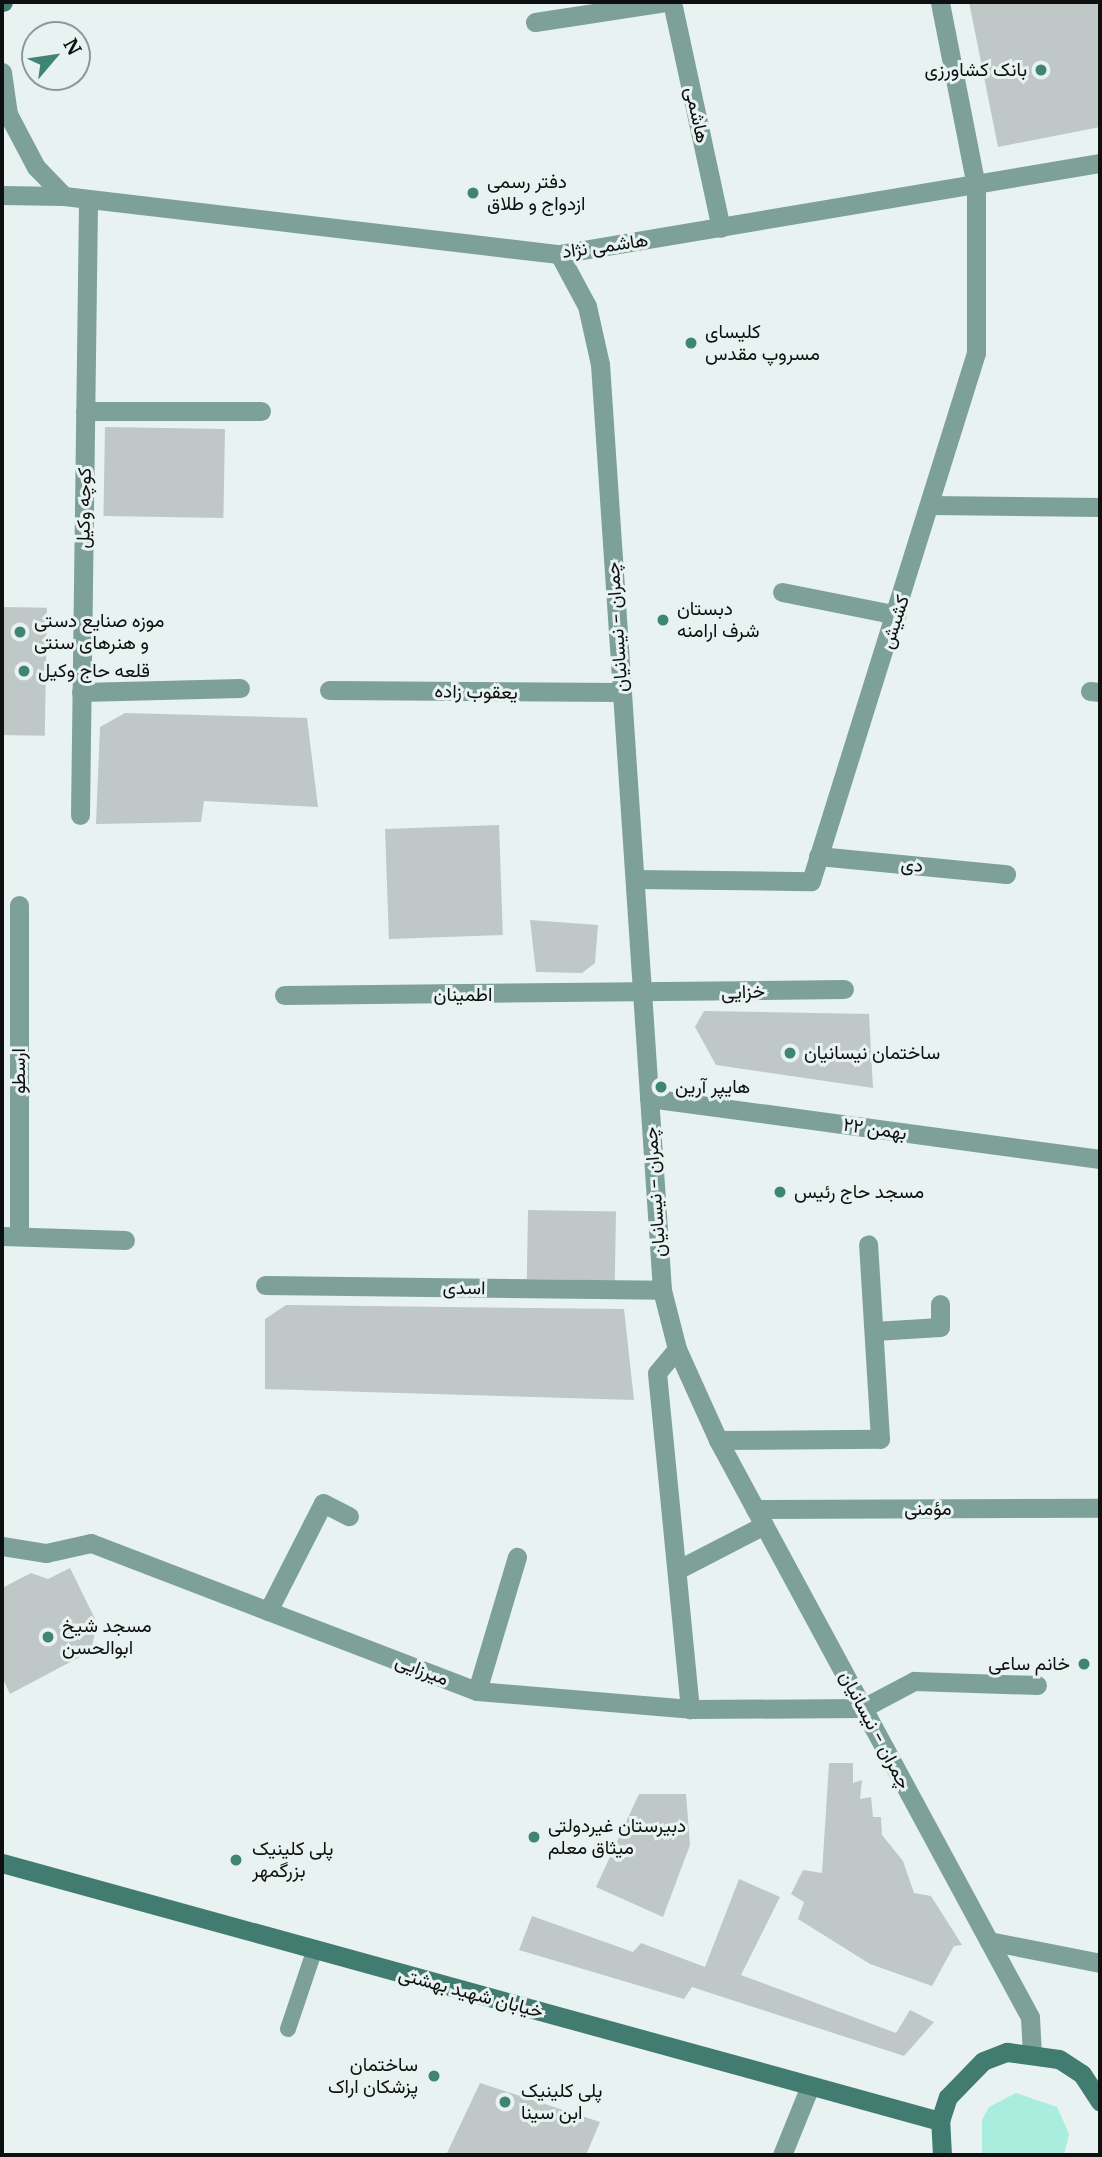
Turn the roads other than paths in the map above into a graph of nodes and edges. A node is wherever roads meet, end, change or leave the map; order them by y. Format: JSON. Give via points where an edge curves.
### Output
{"nodes":[{"id":1,"x":665,"y":2,"type":"edge"},
{"id":2,"x":673,"y":2,"type":"edge"},
{"id":3,"x":940,"y":2,"type":"edge"},
{"id":4,"x":535,"y":22,"type":"dead end"},
{"id":5,"x":2,"y":72,"type":"edge"},
{"id":6,"x":1100,"y":163,"type":"edge"},
{"id":7,"x":976,"y":186,"type":"junction"},
{"id":8,"x":2,"y":195,"type":"edge"},
{"id":9,"x":64,"y":196,"type":"junction"},
{"id":10,"x":88,"y":200,"type":"junction"},
{"id":11,"x":721,"y":228,"type":"junction"},
{"id":12,"x":558,"y":254,"type":"junction"},
{"id":13,"x":85,"y":411,"type":"junction"},
{"id":14,"x":261,"y":411,"type":"dead end"},
{"id":15,"x":930,"y":505,"type":"junction"},
{"id":16,"x":1100,"y":507,"type":"edge"},
{"id":17,"x":782,"y":592,"type":"dead end"},
{"id":18,"x":897,"y":615,"type":"junction"},
{"id":19,"x":240,"y":688,"type":"dead end"},
{"id":20,"x":329,"y":690,"type":"dead end"},
{"id":21,"x":81,"y":692,"type":"junction"},
{"id":22,"x":622,"y":692,"type":"junction"},
{"id":23,"x":80,"y":815,"type":"dead end"},
{"id":24,"x":818,"y":856,"type":"junction"},
{"id":25,"x":1006,"y":874,"type":"dead end"},
{"id":26,"x":635,"y":879,"type":"junction"},
{"id":27,"x":19,"y":905,"type":"dead end"},
{"id":28,"x":844,"y":989,"type":"dead end"},
{"id":29,"x":284,"y":995,"type":"dead end"},
{"id":30,"x":642,"y":995,"type":"junction"},
{"id":31,"x":649,"y":1098,"type":"junction"},
{"id":32,"x":1100,"y":1159,"type":"edge"},
{"id":33,"x":10,"y":1236,"type":"edge"},
{"id":34,"x":125,"y":1240,"type":"dead end"},
{"id":35,"x":869,"y":1244,"type":"dead end"},
{"id":36,"x":265,"y":1285,"type":"dead end"},
{"id":37,"x":662,"y":1290,"type":"junction"},
{"id":38,"x":940,"y":1304,"type":"dead end"},
{"id":39,"x":874,"y":1331,"type":"junction"},
{"id":40,"x":677,"y":1349,"type":"junction"},
{"id":41,"x":718,"y":1440,"type":"junction"},
{"id":42,"x":1100,"y":1508,"type":"edge"},
{"id":43,"x":349,"y":1516,"type":"dead end"},
{"id":44,"x":760,"y":1517,"type":"junction"},
{"id":45,"x":2,"y":1546,"type":"edge"},
{"id":46,"x":517,"y":1557,"type":"dead end"},
{"id":47,"x":677,"y":1570,"type":"junction"},
{"id":48,"x":268,"y":1611,"type":"junction"},
{"id":49,"x":1037,"y":1685,"type":"dead end"},
{"id":50,"x":477,"y":1691,"type":"junction"},
{"id":51,"x":863,"y":1708,"type":"junction"},
{"id":52,"x":690,"y":1709,"type":"junction"},
{"id":53,"x":2,"y":1864,"type":"edge"},
{"id":54,"x":989,"y":1941,"type":"junction"},
{"id":55,"x":315,"y":1949,"type":"junction"},
{"id":56,"x":1100,"y":1963,"type":"edge"},
{"id":57,"x":288,"y":2029,"type":"dead end"},
{"id":58,"x":1032,"y":2052,"type":"junction"},
{"id":59,"x":810,"y":2086,"type":"junction"},
{"id":60,"x":1100,"y":2102,"type":"edge"},
{"id":61,"x":940,"y":2121,"type":"junction"},
{"id":62,"x":782,"y":2155,"type":"edge"},
{"id":63,"x":942,"y":2155,"type":"edge"}],
"edges":[{"from":1,"to":4,"type":"street"},
{"from":2,"to":11,"type":"street","name":"هاشمی"},
{"from":3,"to":7,"type":"street","name":"کشیش"},
{"from":5,"to":9,"type":"street","via":[[8,114],[36,167]]},
{"from":6,"to":7,"type":"street","name":"هاشمی نژاد"},
{"from":7,"to":11,"type":"street","name":"هاشمی نژاد"},
{"from":7,"to":15,"type":"street","name":"کشیش","via":[[976,353]]},
{"from":8,"to":9,"type":"street","name":"هاشمی نژاد"},
{"from":9,"to":10,"type":"street","name":"هاشمی نژاد"},
{"from":10,"to":12,"type":"street","name":"هاشمی نژاد"},
{"from":10,"to":13,"type":"street","name":"کوچه وکیل"},
{"from":11,"to":12,"type":"street","name":"هاشمی نژاد"},
{"from":12,"to":22,"type":"street","name":"چمران - نیسانیان","via":[[587,306],[600,364]]},
{"from":13,"to":14,"type":"street"},
{"from":13,"to":21,"type":"street","name":"کوچه وکیل"},
{"from":15,"to":16,"type":"street"},
{"from":15,"to":18,"type":"street","name":"کشیش"},
{"from":17,"to":18,"type":"street"},
{"from":18,"to":24,"type":"street","name":"کشیش"},
{"from":19,"to":21,"type":"street"},
{"from":20,"to":22,"type":"street","name":"یعقوب زاده"},
{"from":21,"to":23,"type":"street","name":"کوچه وکیل"},
{"from":22,"to":26,"type":"street","name":"چمران - نیسانیان"},
{"from":24,"to":25,"type":"street","name":"دی"},
{"from":24,"to":26,"type":"street","name":"کشیش","via":[[811,881]]},
{"from":26,"to":30,"type":"street","name":"چمران - نیسانیان"},
{"from":27,"to":33,"type":"street","name":"ارسطو"},
{"from":28,"to":30,"type":"street","name":"خزایی"},
{"from":29,"to":30,"type":"street","name":"اطمینان"},
{"from":30,"to":31,"type":"street","name":"چمران - نیسانیان"},
{"from":31,"to":32,"type":"street","name":"۲۲ بهمن"},
{"from":31,"to":37,"type":"street","name":"چمران - نیسانیان"},
{"from":33,"to":34,"type":"street","name":"ارسطو"},
{"from":35,"to":39,"type":"street"},
{"from":36,"to":37,"type":"street","name":"اسدی","via":[[572,1284]]},
{"from":37,"to":40,"type":"street","name":"چمران - نیسانیان"},
{"from":38,"to":39,"type":"street","via":[[940,1327]]},
{"from":39,"to":41,"type":"street","via":[[880,1438]]},
{"from":40,"to":41,"type":"street","name":"چمران - نیسانیان"},
{"from":40,"to":47,"type":"street","via":[[657,1373]]},
{"from":41,"to":44,"type":"street","name":"چمران - نیسانیان"},
{"from":42,"to":44,"type":"street","name":"مؤمنی"},
{"from":43,"to":48,"type":"street","via":[[323,1503]]},
{"from":44,"to":47,"type":"street"},
{"from":44,"to":51,"type":"street","name":"چمران - نیسانیان"},
{"from":45,"to":48,"type":"street","name":"میرزایی","via":[[46,1553],[91,1543]]},
{"from":46,"to":50,"type":"street"},
{"from":47,"to":52,"type":"street"},
{"from":48,"to":50,"type":"street","name":"میرزایی"},
{"from":49,"to":51,"type":"street","via":[[914,1681]]},
{"from":50,"to":52,"type":"street","name":"میرزایی"},
{"from":51,"to":52,"type":"street","name":"میرزایی"},
{"from":51,"to":54,"type":"street","name":"چمران - نیسانیان"},
{"from":53,"to":55,"type":"main road","name":"خیابان شهید بهشتی"},
{"from":54,"to":56,"type":"street"},
{"from":54,"to":58,"type":"street","name":"چمران - نیسانیان","via":[[1030,2017]]},
{"from":55,"to":57,"type":"lane"},
{"from":55,"to":59,"type":"main road","name":"خیابان شهید بهشتی"},
{"from":58,"to":60,"type":"main road","via":[[1082,2074]]},
{"from":58,"to":61,"type":"main road","via":[[983,2061],[948,2097]]},
{"from":59,"to":61,"type":"main road","name":"خیابان شهید بهشتی"},
{"from":59,"to":62,"type":"street"},
{"from":61,"to":63,"type":"main road"}]}
